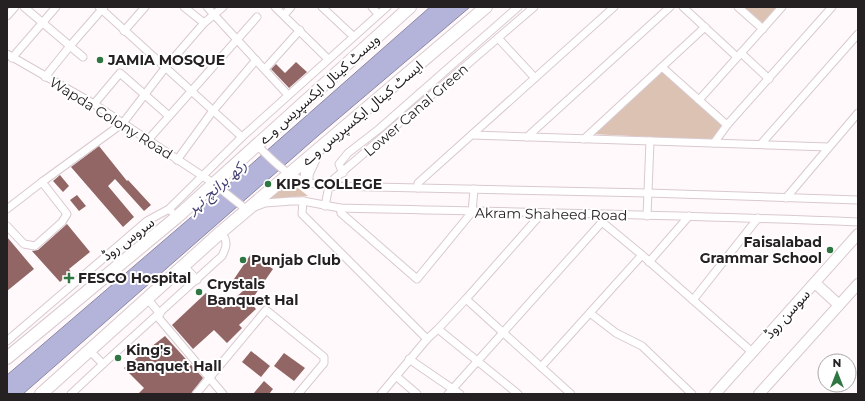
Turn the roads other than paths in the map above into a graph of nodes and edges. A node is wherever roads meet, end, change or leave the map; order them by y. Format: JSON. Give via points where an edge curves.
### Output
{"nodes":[{"id":1,"x":15,"y":7,"type":"edge"},
{"id":2,"x":24,"y":7,"type":"edge"},
{"id":3,"x":56,"y":7,"type":"edge"},
{"id":4,"x":145,"y":7,"type":"edge"},
{"id":5,"x":184,"y":7,"type":"edge"},
{"id":6,"x":207,"y":7,"type":"edge"},
{"id":7,"x":223,"y":7,"type":"edge"},
{"id":8,"x":275,"y":7,"type":"edge"},
{"id":9,"x":291,"y":7,"type":"edge"},
{"id":10,"x":322,"y":7,"type":"edge"},
{"id":11,"x":372,"y":7,"type":"edge"},
{"id":12,"x":387,"y":7,"type":"edge"},
{"id":13,"x":410,"y":7,"type":"edge"},
{"id":14,"x":486,"y":7,"type":"edge"},
{"id":15,"x":518,"y":7,"type":"edge"},
{"id":16,"x":534,"y":7,"type":"edge"},
{"id":17,"x":614,"y":7,"type":"edge"},
{"id":18,"x":670,"y":7,"type":"edge"},
{"id":19,"x":683,"y":7,"type":"edge"},
{"id":20,"x":738,"y":7,"type":"edge"},
{"id":21,"x":782,"y":7,"type":"edge"},
{"id":22,"x":832,"y":7,"type":"edge"},
{"id":23,"x":102,"y":8,"type":"edge"},
{"id":24,"x":378,"y":14,"type":"junction"},
{"id":25,"x":214,"y":15,"type":"junction"},
{"id":26,"x":284,"y":15,"type":"junction"},
{"id":27,"x":7,"y":16,"type":"edge"},
{"id":28,"x":257,"y":17,"type":"dead end"},
{"id":29,"x":43,"y":23,"type":"junction"},
{"id":30,"x":204,"y":23,"type":"junction"},
{"id":31,"x":704,"y":27,"type":"junction"},
{"id":32,"x":763,"y":29,"type":"junction"},
{"id":33,"x":300,"y":30,"type":"junction"},
{"id":34,"x":124,"y":31,"type":"junction"},
{"id":35,"x":858,"y":34,"type":"edge"},
{"id":36,"x":353,"y":36,"type":"junction"},
{"id":37,"x":498,"y":38,"type":"junction"},
{"id":38,"x":236,"y":39,"type":"junction"},
{"id":39,"x":70,"y":46,"type":"junction"},
{"id":40,"x":739,"y":55,"type":"junction"},
{"id":41,"x":10,"y":56,"type":"edge"},
{"id":42,"x":83,"y":57,"type":"dead end"},
{"id":43,"x":328,"y":59,"type":"junction"},
{"id":44,"x":256,"y":60,"type":"junction"},
{"id":45,"x":662,"y":67,"type":"junction"},
{"id":46,"x":165,"y":68,"type":"junction"},
{"id":47,"x":265,"y":69,"type":"junction"},
{"id":48,"x":45,"y":77,"type":"junction"},
{"id":49,"x":535,"y":78,"type":"junction"},
{"id":50,"x":769,"y":79,"type":"junction"},
{"id":51,"x":191,"y":92,"type":"junction"},
{"id":52,"x":145,"y":95,"type":"junction"},
{"id":53,"x":288,"y":95,"type":"junction"},
{"id":54,"x":699,"y":100,"type":"junction"},
{"id":55,"x":94,"y":104,"type":"junction"},
{"id":56,"x":212,"y":112,"type":"junction"},
{"id":57,"x":858,"y":113,"type":"edge"},
{"id":58,"x":169,"y":116,"type":"junction"},
{"id":59,"x":123,"y":123,"type":"junction"},
{"id":60,"x":727,"y":125,"type":"junction"},
{"id":61,"x":472,"y":135,"type":"junction"},
{"id":62,"x":242,"y":137,"type":"junction"},
{"id":63,"x":527,"y":137,"type":"junction"},
{"id":64,"x":331,"y":139,"type":"junction"},
{"id":65,"x":584,"y":139,"type":"junction"},
{"id":66,"x":148,"y":140,"type":"junction"},
{"id":67,"x":650,"y":141,"type":"junction"},
{"id":68,"x":714,"y":143,"type":"junction"},
{"id":69,"x":761,"y":144,"type":"junction"},
{"id":70,"x":259,"y":147,"type":"junction"},
{"id":71,"x":828,"y":147,"type":"junction"},
{"id":72,"x":178,"y":160,"type":"junction"},
{"id":73,"x":286,"y":173,"type":"junction"},
{"id":74,"x":342,"y":173,"type":"junction"},
{"id":75,"x":42,"y":182,"type":"junction"},
{"id":76,"x":212,"y":182,"type":"junction"},
{"id":77,"x":306,"y":182,"type":"junction"},
{"id":78,"x":329,"y":186,"type":"junction"},
{"id":79,"x":418,"y":188,"type":"junction"},
{"id":80,"x":474,"y":189,"type":"junction"},
{"id":81,"x":648,"y":193,"type":"junction"},
{"id":82,"x":786,"y":198,"type":"junction"},
{"id":83,"x":858,"y":200,"type":"edge"},
{"id":84,"x":303,"y":201,"type":"junction"},
{"id":85,"x":325,"y":206,"type":"junction"},
{"id":86,"x":245,"y":208,"type":"junction"},
{"id":87,"x":340,"y":208,"type":"junction"},
{"id":88,"x":7,"y":209,"type":"edge"},
{"id":89,"x":472,"y":212,"type":"junction"},
{"id":90,"x":173,"y":213,"type":"junction"},
{"id":91,"x":542,"y":213,"type":"junction"},
{"id":92,"x":647,"y":216,"type":"junction"},
{"id":93,"x":690,"y":216,"type":"junction"},
{"id":94,"x":758,"y":218,"type":"junction"},
{"id":95,"x":602,"y":219,"type":"junction"},
{"id":96,"x":858,"y":222,"type":"edge"},
{"id":97,"x":7,"y":226,"type":"edge"},
{"id":98,"x":221,"y":232,"type":"junction"},
{"id":99,"x":858,"y":234,"type":"edge"},
{"id":100,"x":642,"y":255,"type":"junction"},
{"id":101,"x":649,"y":262,"type":"junction"},
{"id":102,"x":184,"y":266,"type":"junction"},
{"id":103,"x":197,"y":280,"type":"junction"},
{"id":104,"x":814,"y":283,"type":"junction"},
{"id":105,"x":858,"y":284,"type":"edge"},
{"id":106,"x":147,"y":298,"type":"junction"},
{"id":107,"x":466,"y":299,"type":"junction"},
{"id":108,"x":692,"y":300,"type":"junction"},
{"id":109,"x":839,"y":305,"type":"junction"},
{"id":110,"x":590,"y":313,"type":"junction"},
{"id":111,"x":158,"y":315,"type":"junction"},
{"id":112,"x":27,"y":323,"type":"junction"},
{"id":113,"x":438,"y":329,"type":"junction"},
{"id":114,"x":503,"y":332,"type":"junction"},
{"id":115,"x":37,"y":333,"type":"junction"},
{"id":116,"x":427,"y":338,"type":"junction"},
{"id":117,"x":7,"y":341,"type":"edge"},
{"id":118,"x":90,"y":351,"type":"junction"},
{"id":119,"x":752,"y":352,"type":"junction"},
{"id":120,"x":7,"y":358,"type":"edge"},
{"id":121,"x":409,"y":359,"type":"junction"},
{"id":122,"x":476,"y":361,"type":"junction"},
{"id":123,"x":103,"y":364,"type":"junction"},
{"id":124,"x":541,"y":367,"type":"junction"},
{"id":125,"x":396,"y":376,"type":"junction"},
{"id":126,"x":209,"y":378,"type":"junction"},
{"id":127,"x":450,"y":391,"type":"edge"},
{"id":128,"x":41,"y":394,"type":"edge"},
{"id":129,"x":71,"y":394,"type":"edge"},
{"id":130,"x":196,"y":394,"type":"edge"},
{"id":131,"x":223,"y":394,"type":"edge"},
{"id":132,"x":298,"y":394,"type":"edge"},
{"id":133,"x":381,"y":394,"type":"edge"},
{"id":134,"x":417,"y":394,"type":"edge"},
{"id":135,"x":460,"y":394,"type":"edge"},
{"id":136,"x":518,"y":394,"type":"edge"},
{"id":137,"x":571,"y":394,"type":"edge"},
{"id":138,"x":692,"y":394,"type":"edge"},
{"id":139,"x":715,"y":394,"type":"edge"},
{"id":140,"x":759,"y":394,"type":"edge"}],
"edges":[{"from":1,"to":27,"type":"street"},
{"from":2,"to":29,"type":"street"},
{"from":3,"to":29,"type":"street"},
{"from":4,"to":34,"type":"street"},
{"from":5,"to":30,"type":"street"},
{"from":6,"to":25,"type":"street"},
{"from":7,"to":25,"type":"street"},
{"from":8,"to":26,"type":"street"},
{"from":9,"to":26,"type":"street"},
{"from":10,"to":36,"type":"street"},
{"from":11,"to":24,"type":"street"},
{"from":12,"to":24,"type":"street"},
{"from":13,"to":70,"type":"main road","name":"ویسٹ کینال ایکسپریس وے"},
{"from":14,"to":64,"type":"main road","name":"ایسٹ کینال ایکسپریس وے"},
{"from":15,"to":74,"type":"street","via":[[339,162]]},
{"from":16,"to":37,"type":"street","name":"Lower Canal Green"},
{"from":17,"to":49,"type":"street"},
{"from":18,"to":63,"type":"street"},
{"from":19,"to":31,"type":"street"},
{"from":20,"to":32,"type":"street"},
{"from":21,"to":32,"type":"street"},
{"from":22,"to":50,"type":"street"},
{"from":23,"to":34,"type":"street"},
{"from":23,"to":39,"type":"street"},
{"from":24,"to":36,"type":"street"},
{"from":25,"to":30,"type":"street"},
{"from":25,"to":38,"type":"street"},
{"from":26,"to":33,"type":"street"},
{"from":28,"to":38,"type":"street"},
{"from":29,"to":39,"type":"street"},
{"from":29,"to":41,"type":"street"},
{"from":30,"to":46,"type":"street"},
{"from":31,"to":40,"type":"street"},
{"from":31,"to":45,"type":"street"},
{"from":32,"to":40,"type":"street"},
{"from":33,"to":43,"type":"street"},
{"from":33,"to":47,"type":"street"},
{"from":34,"to":46,"type":"street"},
{"from":35,"to":69,"type":"street"},
{"from":36,"to":43,"type":"street"},
{"from":37,"to":49,"type":"street"},
{"from":37,"to":74,"type":"street","name":"Lower Canal Green"},
{"from":38,"to":44,"type":"street"},
{"from":38,"to":51,"type":"street"},
{"from":39,"to":42,"type":"street"},
{"from":39,"to":48,"type":"street"},
{"from":40,"to":50,"type":"street"},
{"from":40,"to":54,"type":"street"},
{"from":41,"to":48,"type":"street","name":"Wapda Colony Road"},
{"from":43,"to":53,"type":"street"},
{"from":44,"to":47,"type":"street"},
{"from":44,"to":56,"type":"street"},
{"from":45,"to":54,"type":"street"},
{"from":45,"to":65,"type":"street"},
{"from":46,"to":51,"type":"street"},
{"from":46,"to":52,"type":"street"},
{"from":47,"to":53,"type":"street"},
{"from":48,"to":55,"type":"street","name":"Wapda Colony Road"},
{"from":49,"to":61,"type":"street"},
{"from":50,"to":60,"type":"street"},
{"from":51,"to":56,"type":"street"},
{"from":51,"to":58,"type":"street"},
{"from":52,"to":55,"type":"street","via":[[120,73]]},
{"from":52,"to":58,"type":"street"},
{"from":52,"to":59,"type":"street"},
{"from":53,"to":62,"type":"street"},
{"from":54,"to":60,"type":"street"},
{"from":55,"to":59,"type":"street","name":"Wapda Colony Road"},
{"from":56,"to":62,"type":"street"},
{"from":56,"to":72,"type":"street"},
{"from":57,"to":71,"type":"street"},
{"from":58,"to":66,"type":"street"},
{"from":59,"to":66,"type":"street","name":"Wapda Colony Road"},
{"from":59,"to":75,"type":"street"},
{"from":60,"to":68,"type":"street"},
{"from":61,"to":63,"type":"street"},
{"from":61,"to":79,"type":"street","via":[[418,183]]},
{"from":62,"to":76,"type":"street"},
{"from":63,"to":65,"type":"street"},
{"from":64,"to":73,"type":"main road","name":"ایسٹ کینال ایکسپریس وے"},
{"from":64,"to":77,"type":"main road","via":[[311,162]]},
{"from":65,"to":67,"type":"street"},
{"from":66,"to":72,"type":"street","name":"Wapda Colony Road"},
{"from":67,"to":68,"type":"street"},
{"from":67,"to":81,"type":"street"},
{"from":68,"to":69,"type":"street"},
{"from":69,"to":71,"type":"street"},
{"from":70,"to":73,"type":"street"},
{"from":70,"to":76,"type":"main road","name":"ویسٹ کینال ایکسپریس وے"},
{"from":71,"to":82,"type":"street"},
{"from":72,"to":76,"type":"street","name":"Wapda Colony Road"},
{"from":73,"to":77,"type":"street"},
{"from":73,"to":86,"type":"main road","name":"ایسٹ کینال ایکسپریس وے"},
{"from":74,"to":78,"type":"street","name":"Lower Canal Green"},
{"from":75,"to":88,"type":"street"},
{"from":75,"to":97,"type":"street","via":[[67,214],[62,222],[35,246],[24,244]]},
{"from":76,"to":86,"type":"street","name":"Wapda Colony Road"},
{"from":76,"to":90,"type":"main road","name":"ویسٹ کینال ایکسپریس وے"},
{"from":77,"to":78,"type":"street"},
{"from":78,"to":79,"type":"street","name":"Akram Shaheed Road"},
{"from":78,"to":85,"type":"street"},
{"from":79,"to":80,"type":"street","name":"Akram Shaheed Road"},
{"from":80,"to":81,"type":"street","name":"Akram Shaheed Road"},
{"from":80,"to":89,"type":"street"},
{"from":81,"to":82,"type":"street","name":"Akram Shaheed Road"},
{"from":81,"to":92,"type":"street"},
{"from":82,"to":83,"type":"street","name":"Akram Shaheed Road"},
{"from":84,"to":85,"type":"street","name":"Akram Shaheed Road"},
{"from":84,"to":86,"type":"street","name":"Akram Shaheed Road","via":[[264,203]]},
{"from":84,"to":116,"type":"street","via":[[302,214]]},
{"from":85,"to":87,"type":"street","name":"Akram Shaheed Road"},
{"from":86,"to":98,"type":"main road","name":"ایسٹ کینال ایکسپریس وے"},
{"from":87,"to":89,"type":"street","name":"Akram Shaheed Road"},
{"from":87,"to":89,"type":"street","via":[[341,213],[417,279]]},
{"from":89,"to":91,"type":"street","name":"Akram Shaheed Road"},
{"from":90,"to":112,"type":"street","name":"سروس روڈ","via":[[147,221]]},
{"from":90,"to":115,"type":"main road","name":"ویسٹ کینال ایکسپریس وے"},
{"from":91,"to":95,"type":"street","name":"Akram Shaheed Road"},
{"from":91,"to":107,"type":"street"},
{"from":92,"to":93,"type":"street","name":"Akram Shaheed Road"},
{"from":92,"to":95,"type":"street","name":"Akram Shaheed Road"},
{"from":93,"to":94,"type":"street","name":"Akram Shaheed Road"},
{"from":93,"to":101,"type":"street"},
{"from":94,"to":96,"type":"street","name":"Akram Shaheed Road"},
{"from":94,"to":108,"type":"street"},
{"from":95,"to":100,"type":"street"},
{"from":95,"to":114,"type":"street"},
{"from":98,"to":102,"type":"main road","name":"ایسٹ کینال ایکسپریس وے"},
{"from":98,"to":103,"type":"street","via":[[226,238],[225,250]]},
{"from":99,"to":104,"type":"street","name":"سوسن روڈ"},
{"from":100,"to":101,"type":"street"},
{"from":100,"to":110,"type":"street"},
{"from":101,"to":108,"type":"street"},
{"from":102,"to":103,"type":"street"},
{"from":102,"to":106,"type":"main road","name":"ایسٹ کینال ایکسپریس وے"},
{"from":103,"to":111,"type":"street"},
{"from":104,"to":109,"type":"street"},
{"from":104,"to":119,"type":"street","name":"سوسن روڈ"},
{"from":105,"to":109,"type":"street"},
{"from":106,"to":111,"type":"street"},
{"from":106,"to":118,"type":"main road","name":"ایسٹ کینال ایکسپریس وے"},
{"from":107,"to":113,"type":"street"},
{"from":107,"to":114,"type":"street"},
{"from":108,"to":119,"type":"street"},
{"from":109,"to":140,"type":"street"},
{"from":110,"to":124,"type":"street"},
{"from":110,"to":138,"type":"street","via":[[616,333],[642,346]]},
{"from":111,"to":123,"type":"street"},
{"from":111,"to":126,"type":"street"},
{"from":112,"to":115,"type":"street"},
{"from":112,"to":117,"type":"street","name":"سروس روڈ"},
{"from":113,"to":116,"type":"street"},
{"from":113,"to":122,"type":"street"},
{"from":114,"to":122,"type":"street"},
{"from":114,"to":124,"type":"street"},
{"from":115,"to":120,"type":"main road","name":"ویسٹ کینال ایکسپریس وے"},
{"from":116,"to":121,"type":"street"},
{"from":118,"to":123,"type":"street"},
{"from":118,"to":128,"type":"main road","name":"ایسٹ کینال ایکسپریس وے"},
{"from":119,"to":139,"type":"street","name":"سوسن روڈ"},
{"from":121,"to":125,"type":"street"},
{"from":121,"to":127,"type":"street"},
{"from":122,"to":127,"type":"street"},
{"from":122,"to":136,"type":"street"},
{"from":123,"to":129,"type":"street"},
{"from":124,"to":137,"type":"street"},
{"from":125,"to":133,"type":"street"},
{"from":125,"to":134,"type":"street"},
{"from":126,"to":130,"type":"street"},
{"from":126,"to":131,"type":"street"},
{"from":126,"to":132,"type":"street","via":[[266,310],[324,357],[324,363]]},
{"from":127,"to":135,"type":"street"}]}
